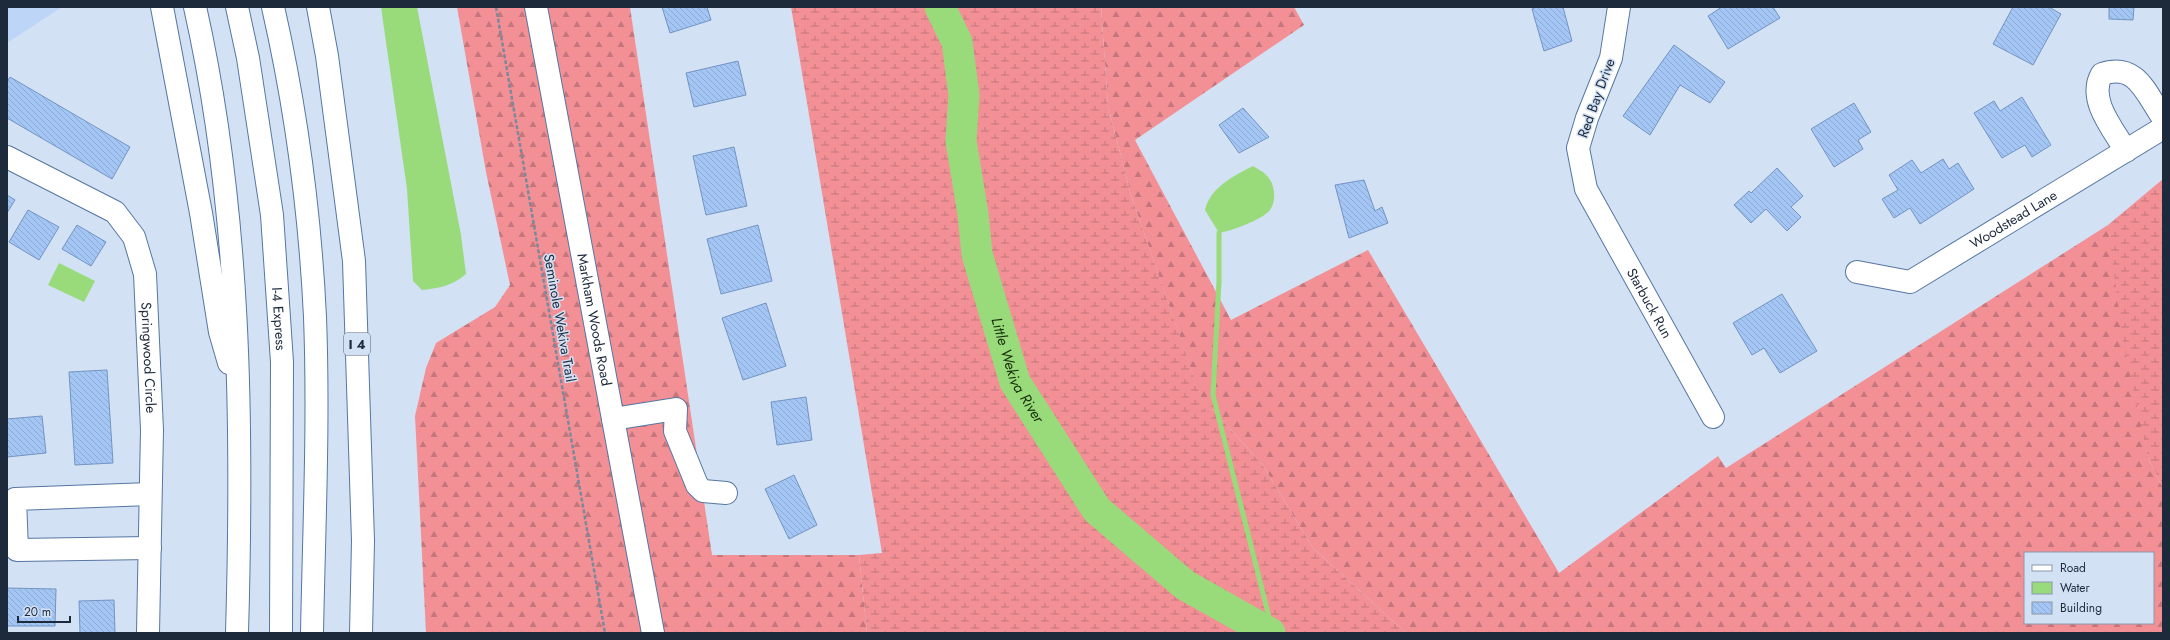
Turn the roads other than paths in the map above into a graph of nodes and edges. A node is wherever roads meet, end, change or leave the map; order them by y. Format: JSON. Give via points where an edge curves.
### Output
{"nodes":[{"id":1,"x":162,"y":7,"type":"edge"},
{"id":2,"x":195,"y":7,"type":"edge"},
{"id":3,"x":237,"y":7,"type":"edge"},
{"id":4,"x":273,"y":7,"type":"edge"},
{"id":5,"x":318,"y":7,"type":"edge"},
{"id":6,"x":536,"y":7,"type":"edge"},
{"id":7,"x":1619,"y":7,"type":"edge"},
{"id":8,"x":2163,"y":118,"type":"edge"},
{"id":9,"x":2163,"y":128,"type":"edge"},
{"id":10,"x":2126,"y":151,"type":"junction"},
{"id":11,"x":7,"y":157,"type":"edge"},
{"id":12,"x":1586,"y":189,"type":"joint"},
{"id":13,"x":1857,"y":272,"type":"dead end"},
{"id":14,"x":239,"y":394,"type":"junction"},
{"id":15,"x":1713,"y":417,"type":"dead end"},
{"id":16,"x":613,"y":419,"type":"junction"},
{"id":17,"x":726,"y":492,"type":"dead end"},
{"id":18,"x":150,"y":494,"type":"junction"},
{"id":19,"x":150,"y":548,"type":"junction"},
{"id":20,"x":148,"y":633,"type":"edge"},
{"id":21,"x":237,"y":633,"type":"edge"},
{"id":22,"x":281,"y":633,"type":"edge"},
{"id":23,"x":312,"y":633,"type":"edge"},
{"id":24,"x":361,"y":633,"type":"edge"},
{"id":25,"x":653,"y":633,"type":"edge"}],
"edges":[{"from":1,"to":14,"type":"main road","via":[[200,205],[220,332]]},
{"from":2,"to":14,"type":"main road","via":[[202,35],[224,176]]},
{"from":3,"to":22,"type":"main road","name":"I-4 Express","via":[[248,58],[272,215],[282,362]]},
{"from":4,"to":23,"type":"main road","via":[[305,189],[315,316]]},
{"from":5,"to":24,"type":"main road","number":"I 4","via":[[327,56],[354,261],[362,541]]},
{"from":6,"to":16,"type":"main road","name":"Markham Woods Road"},
{"from":7,"to":12,"type":"main road","name":"Red Bay Drive","via":[[1611,58],[1578,148]]},
{"from":8,"to":10,"type":"main road","via":[[2134,76],[2125,71],[2112,70],[2102,74],[2097,83],[2098,102]]},
{"from":9,"to":10,"type":"main road","name":"Woodstead Lane"},
{"from":10,"to":13,"type":"main road","name":"Woodstead Lane","via":[[1910,282]]},
{"from":11,"to":18,"type":"main road","name":"Springwood Circle","via":[[115,212],[134,237],[145,274],[152,430]]},
{"from":12,"to":15,"type":"main road","name":"Starbuck Run"},
{"from":14,"to":21,"type":"main road"},
{"from":16,"to":17,"type":"main road","via":[[676,409],[675,431],[697,485],[703,491]]},
{"from":16,"to":25,"type":"main road","name":"Markham Woods Road"},
{"from":18,"to":19,"type":"main road","name":"Springwood Circle"},
{"from":18,"to":19,"type":"main road","via":[[15,499],[17,550]]},
{"from":19,"to":20,"type":"main road","name":"Springwood Circle"}]}
